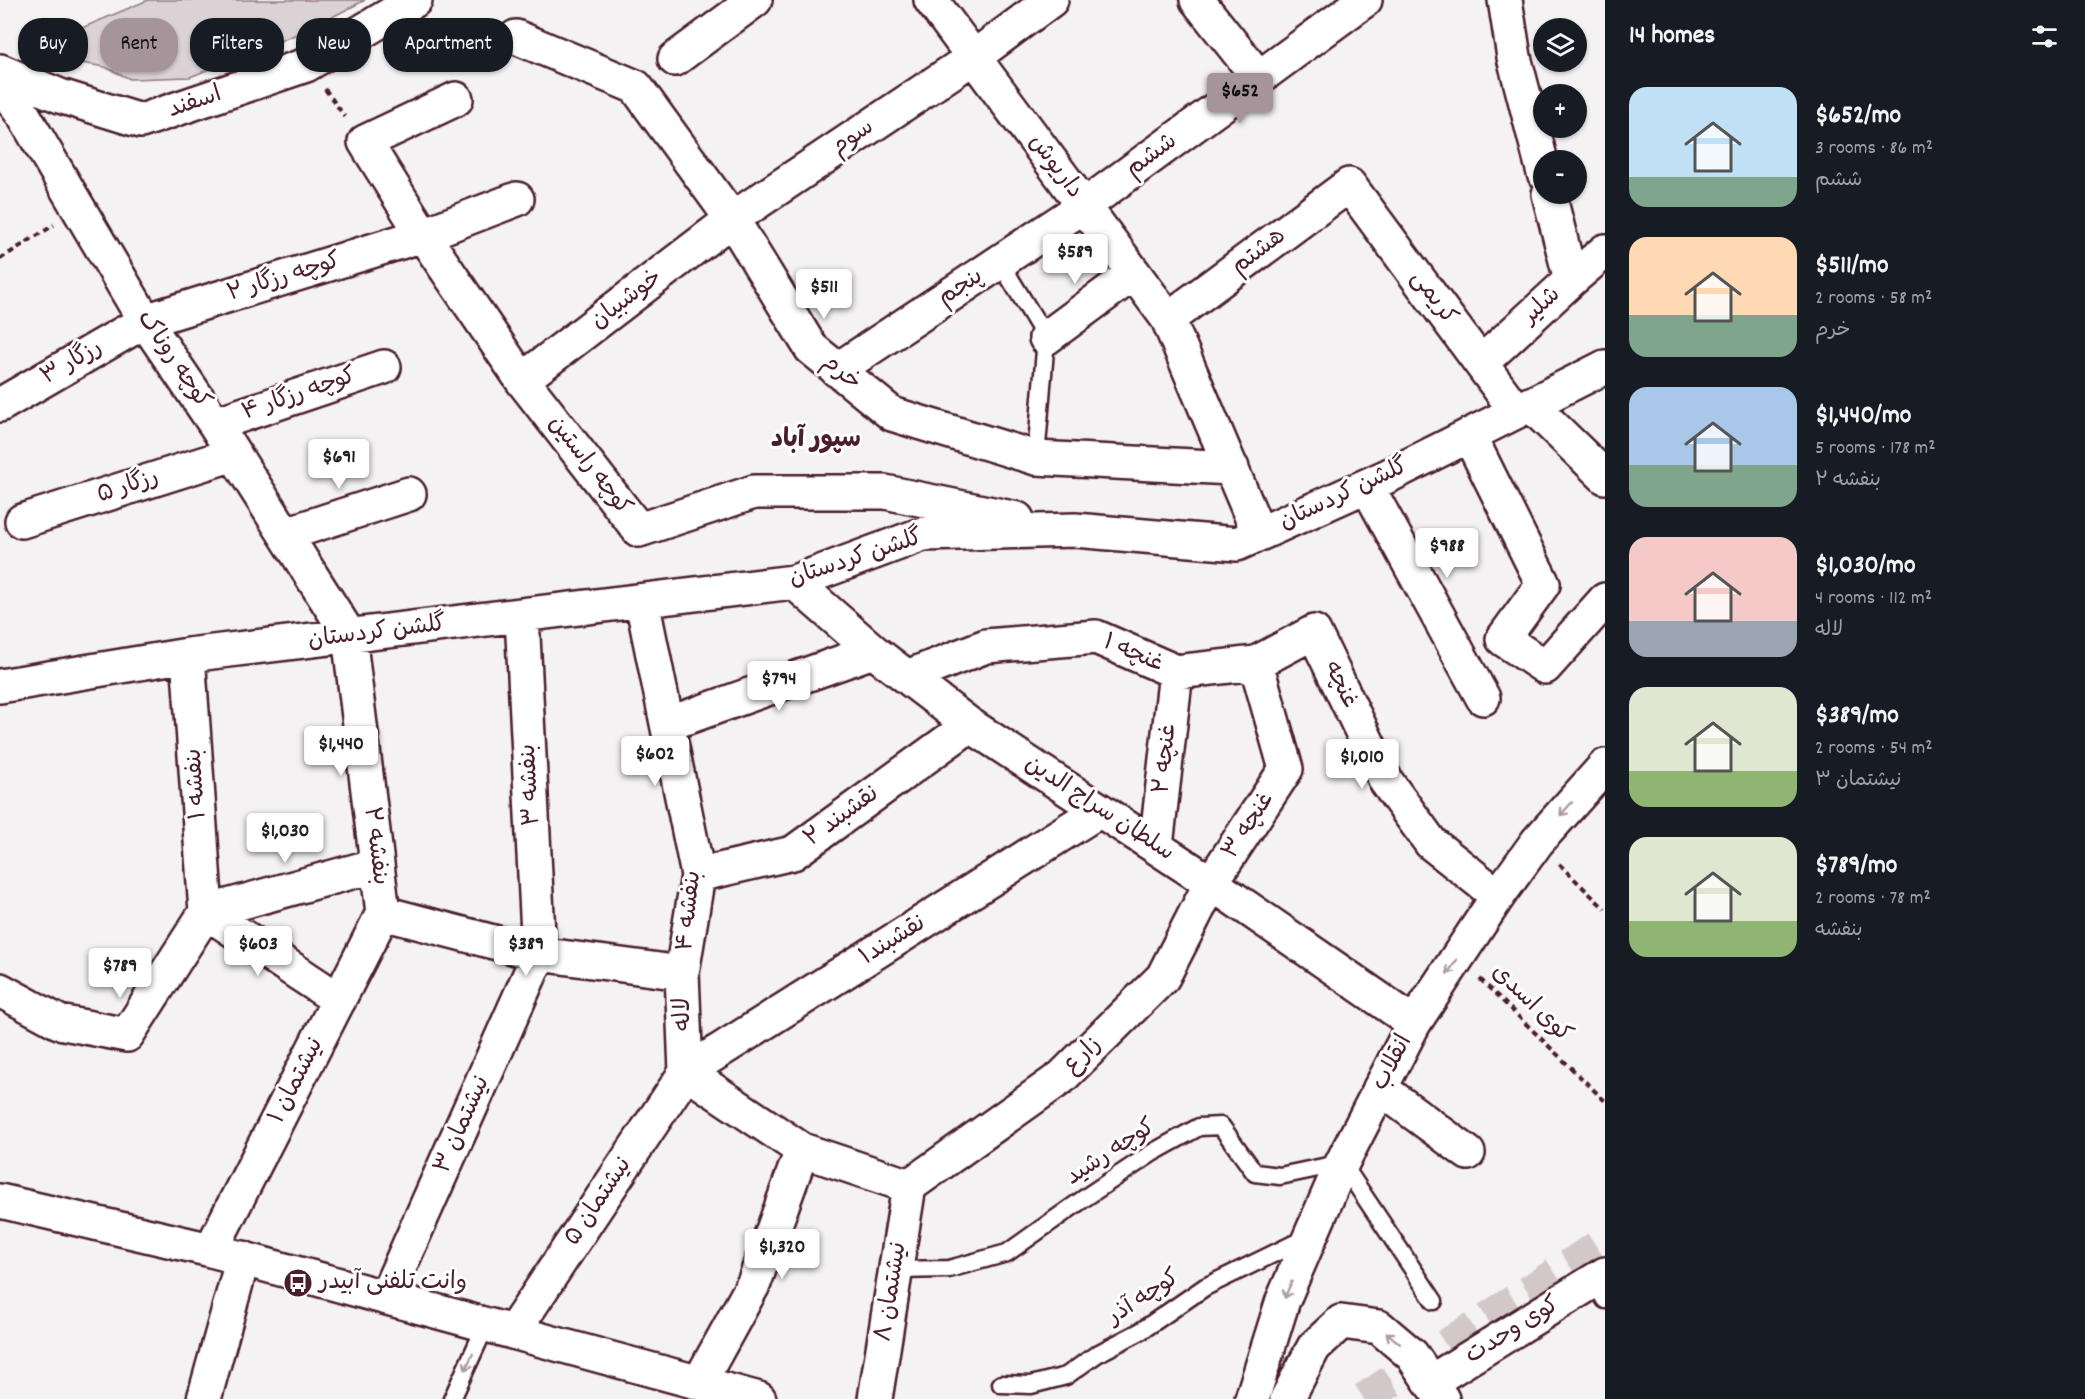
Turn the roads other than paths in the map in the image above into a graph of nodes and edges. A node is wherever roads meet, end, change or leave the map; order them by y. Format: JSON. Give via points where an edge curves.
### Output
{"nodes":[{"id":1,"x":415,"y":0,"type":"edge"},
{"id":2,"x":755,"y":0,"type":"edge"},
{"id":3,"x":931,"y":0,"type":"edge"},
{"id":4,"x":1051,"y":0,"type":"edge"},
{"id":5,"x":1197,"y":0,"type":"edge"},
{"id":6,"x":1365,"y":0,"type":"edge"},
{"id":7,"x":1505,"y":0,"type":"edge"},
{"id":8,"x":516,"y":37,"type":"dead end"},
{"id":9,"x":974,"y":57,"type":"junction"},
{"id":10,"x":675,"y":59,"type":"dead end"},
{"id":11,"x":0,"y":70,"type":"edge"},
{"id":12,"x":1258,"y":78,"type":"junction"},
{"id":13,"x":0,"y":84,"type":"edge"},
{"id":14,"x":456,"y":99,"type":"dead end"},
{"id":15,"x":1538,"y":150,"type":"edge"},
{"id":16,"x":1349,"y":184,"type":"joint"},
{"id":17,"x":517,"y":199,"type":"dead end"},
{"id":18,"x":1552,"y":204,"type":"edge"},
{"id":19,"x":1084,"y":206,"type":"junction"},
{"id":20,"x":732,"y":219,"type":"junction"},
{"id":21,"x":423,"y":235,"type":"junction"},
{"id":22,"x":1605,"y":252,"type":"edge"},
{"id":23,"x":1000,"y":262,"type":"junction"},
{"id":24,"x":1134,"y":273,"type":"junction"},
{"id":25,"x":1571,"y":280,"type":"junction"},
{"id":26,"x":1168,"y":319,"type":"junction"},
{"id":27,"x":145,"y":321,"type":"junction"},
{"id":28,"x":1046,"y":338,"type":"junction"},
{"id":29,"x":1481,"y":363,"type":"junction"},
{"id":30,"x":384,"y":367,"type":"dead end"},
{"id":31,"x":1605,"y":367,"type":"edge"},
{"id":32,"x":837,"y":370,"type":"junction"},
{"id":33,"x":522,"y":380,"type":"junction"},
{"id":34,"x":0,"y":405,"type":"edge"},
{"id":35,"x":1523,"y":407,"type":"junction"},
{"id":36,"x":215,"y":424,"type":"junction"},
{"id":37,"x":1469,"y":435,"type":"junction"},
{"id":38,"x":234,"y":453,"type":"junction"},
{"id":39,"x":1036,"y":458,"type":"junction"},
{"id":40,"x":1232,"y":468,"type":"junction"},
{"id":41,"x":1605,"y":477,"type":"edge"},
{"id":42,"x":1368,"y":486,"type":"junction"},
{"id":43,"x":409,"y":494,"type":"dead end"},
{"id":44,"x":22,"y":521,"type":"dead end"},
{"id":45,"x":1075,"y":530,"type":"junction"},
{"id":46,"x":286,"y":534,"type":"junction"},
{"id":47,"x":1259,"y":534,"type":"junction"},
{"id":48,"x":794,"y":582,"type":"junction"},
{"id":49,"x":1605,"y":600,"type":"edge"},
{"id":50,"x":642,"y":601,"type":"junction"},
{"id":51,"x":522,"y":616,"type":"junction"},
{"id":52,"x":349,"y":635,"type":"junction"},
{"id":53,"x":1503,"y":639,"type":"junction"},
{"id":54,"x":873,"y":651,"type":"junction"},
{"id":55,"x":188,"y":656,"type":"junction"},
{"id":56,"x":1460,"y":656,"type":"junction"},
{"id":57,"x":1256,"y":663,"type":"junction"},
{"id":58,"x":1176,"y":672,"type":"junction"},
{"id":59,"x":907,"y":677,"type":"junction"},
{"id":60,"x":0,"y":686,"type":"edge"},
{"id":61,"x":1483,"y":698,"type":"dead end"},
{"id":62,"x":668,"y":724,"type":"junction"},
{"id":63,"x":970,"y":725,"type":"junction"},
{"id":64,"x":1605,"y":766,"type":"edge"},
{"id":65,"x":1100,"y":810,"type":"junction"},
{"id":66,"x":1156,"y":846,"type":"junction"},
{"id":67,"x":377,"y":865,"type":"junction"},
{"id":68,"x":698,"y":875,"type":"junction"},
{"id":69,"x":1211,"y":883,"type":"junction"},
{"id":70,"x":1498,"y":896,"type":"junction"},
{"id":71,"x":206,"y":912,"type":"junction"},
{"id":72,"x":383,"y":913,"type":"junction"},
{"id":73,"x":539,"y":954,"type":"junction"},
{"id":74,"x":682,"y":973,"type":"junction"},
{"id":75,"x":0,"y":990,"type":"edge"},
{"id":76,"x":339,"y":1000,"type":"junction"},
{"id":77,"x":1414,"y":1023,"type":"junction"},
{"id":78,"x":686,"y":1072,"type":"junction"},
{"id":79,"x":1380,"y":1088,"type":"junction"},
{"id":80,"x":802,"y":1150,"type":"junction"},
{"id":81,"x":1468,"y":1153,"type":"dead end"},
{"id":82,"x":1342,"y":1163,"type":"junction"},
{"id":83,"x":909,"y":1186,"type":"junction"},
{"id":84,"x":0,"y":1201,"type":"edge"},
{"id":85,"x":1311,"y":1236,"type":"junction"},
{"id":86,"x":212,"y":1250,"type":"junction"},
{"id":87,"x":243,"y":1258,"type":"junction"},
{"id":88,"x":896,"y":1270,"type":"junction"},
{"id":89,"x":1602,"y":1280,"type":"edge"},
{"id":90,"x":386,"y":1297,"type":"junction"},
{"id":91,"x":1434,"y":1301,"type":"dead end"},
{"id":92,"x":500,"y":1328,"type":"junction"},
{"id":93,"x":699,"y":1383,"type":"junction"},
{"id":94,"x":1001,"y":1384,"type":"dead end"},
{"id":95,"x":1437,"y":1390,"type":"edge"},
{"id":96,"x":204,"y":1399,"type":"edge"},
{"id":97,"x":452,"y":1399,"type":"edge"},
{"id":98,"x":759,"y":1399,"type":"edge"},
{"id":99,"x":875,"y":1399,"type":"edge"},
{"id":100,"x":1252,"y":1399,"type":"edge"},
{"id":101,"x":1287,"y":1399,"type":"edge"}],
"edges":[{"from":1,"to":11,"type":"street","name":"اسفند","via":[[306,65],[141,121],[60,96]]},
{"from":2,"to":10,"type":"street"},
{"from":3,"to":9,"type":"street","name":"داریوش"},
{"from":4,"to":9,"type":"street","name":"سوم"},
{"from":5,"to":12,"type":"street"},
{"from":6,"to":12,"type":"street","name":"ششم"},
{"from":7,"to":15,"type":"street","via":[[1514,57]]},
{"from":8,"to":20,"type":"street","name":"خرم","via":[[636,87]]},
{"from":9,"to":19,"type":"street","name":"داریوش"},
{"from":9,"to":20,"type":"street","name":"سوم"},
{"from":12,"to":19,"type":"street","name":"ششم"},
{"from":13,"to":27,"type":"street","name":"کوچه روناک","via":[[24,116]]},
{"from":14,"to":21,"type":"street","name":"کوچه راستین","via":[[364,142]]},
{"from":16,"to":26,"type":"street","name":"هشتم"},
{"from":16,"to":29,"type":"street","name":"کریمی"},
{"from":17,"to":21,"type":"street","name":"کوچه رزگار ۲"},
{"from":18,"to":25,"type":"street"},
{"from":19,"to":23,"type":"street","name":"پنجم"},
{"from":19,"to":24,"type":"street","name":"داریوش"},
{"from":20,"to":32,"type":"street","name":"خرم","via":[[810,348]]},
{"from":20,"to":33,"type":"street","name":"خوشبیان"},
{"from":21,"to":27,"type":"street","name":"کوچه رزگار ۲"},
{"from":21,"to":33,"type":"street","name":"کوچه راستین"},
{"from":22,"to":25,"type":"street","name":"شلیر"},
{"from":23,"to":28,"type":"lane"},
{"from":23,"to":32,"type":"street","name":"پنجم"},
{"from":24,"to":26,"type":"street","name":"داریوش"},
{"from":24,"to":28,"type":"street"},
{"from":25,"to":29,"type":"street","name":"شلیر"},
{"from":26,"to":40,"type":"street","name":"داریوش"},
{"from":27,"to":34,"type":"street","name":"رزگار ۳"},
{"from":27,"to":36,"type":"street","name":"کوچه روناک"},
{"from":28,"to":39,"type":"lane"},
{"from":29,"to":35,"type":"street","name":"کریمی"},
{"from":30,"to":36,"type":"street","name":"کوچه رزگار ۴"},
{"from":31,"to":35,"type":"street","name":"گلشن کردستان"},
{"from":32,"to":39,"type":"street","name":"خرم","via":[[892,414]]},
{"from":33,"to":45,"type":"street","name":"کوچه راستین","via":[[639,530],[754,492],[885,492]]},
{"from":35,"to":37,"type":"street","name":"گلشن کردستان"},
{"from":35,"to":41,"type":"street","name":"کریمی"},
{"from":36,"to":38,"type":"street","name":"کوچه روناک"},
{"from":37,"to":42,"type":"street","name":"گلشن کردستان"},
{"from":37,"to":53,"type":"street","via":[[1543,584]]},
{"from":38,"to":44,"type":"street","name":"رزگار ۵"},
{"from":38,"to":46,"type":"street","name":"کوچه روناک"},
{"from":39,"to":40,"type":"street","name":"خرم"},
{"from":40,"to":47,"type":"street","name":"داریوش"},
{"from":42,"to":47,"type":"street","name":"گلشن کردستان"},
{"from":42,"to":56,"type":"street"},
{"from":43,"to":46,"type":"street"},
{"from":45,"to":47,"type":"street","name":"گلشن کردستان","via":[[1237,544]]},
{"from":45,"to":48,"type":"street","name":"گلشن کردستان","via":[[923,534]]},
{"from":46,"to":52,"type":"street","name":"کوچه روناک"},
{"from":48,"to":50,"type":"street","name":"گلشن کردستان"},
{"from":48,"to":54,"type":"street","name":"سلطان سراج الدین"},
{"from":49,"to":53,"type":"street","via":[[1545,667]]},
{"from":50,"to":51,"type":"street","name":"گلشن کردستان"},
{"from":50,"to":62,"type":"street","name":"بنفشه ۴"},
{"from":51,"to":52,"type":"street","name":"گلشن کردستان"},
{"from":51,"to":73,"type":"street","name":"بنفشه ۳"},
{"from":52,"to":55,"type":"street","name":"گلشن کردستان"},
{"from":52,"to":67,"type":"street","name":"بنفشه ۲"},
{"from":53,"to":56,"type":"street"},
{"from":54,"to":59,"type":"street","name":"سلطان سراج الدین"},
{"from":54,"to":62,"type":"street"},
{"from":55,"to":60,"type":"street","name":"گلشن کردستان"},
{"from":55,"to":71,"type":"street","name":"بنفشه ۱"},
{"from":56,"to":61,"type":"street"},
{"from":57,"to":58,"type":"street","name":"غنچه ۱"},
{"from":57,"to":69,"type":"street","name":"غنچه ۳","via":[[1286,769]]},
{"from":57,"to":70,"type":"street","name":"غنچه","via":[[1314,632],[1386,781],[1431,843]]},
{"from":58,"to":59,"type":"street","name":"غنچه ۱","via":[[1096,637],[986,646]]},
{"from":58,"to":66,"type":"street","name":"غنچه ۲"},
{"from":59,"to":63,"type":"street","name":"سلطان سراج الدین"},
{"from":62,"to":68,"type":"street","name":"بنفشه ۴"},
{"from":63,"to":65,"type":"street","name":"سلطان سراج الدین"},
{"from":63,"to":68,"type":"street","name":"نقشبند ۲","via":[[793,853]]},
{"from":64,"to":70,"type":"street","name":"انقلاب","one_way":true,"via":[[1537,842]]},
{"from":65,"to":66,"type":"street","name":"سلطان سراج الدین"},
{"from":65,"to":78,"type":"street","name":"نقشبند۱"},
{"from":66,"to":69,"type":"street","name":"سلطان سراج الدین"},
{"from":67,"to":71,"type":"street"},
{"from":67,"to":72,"type":"street","name":"بنفشه ۲"},
{"from":68,"to":74,"type":"street","name":"بنفشه ۴"},
{"from":69,"to":77,"type":"street","name":"سلطان سراج الدین"},
{"from":69,"to":83,"type":"street","name":"زارع","via":[[1163,977],[1062,1077]]},
{"from":70,"to":77,"type":"street","name":"انقلاب","one_way":true},
{"from":71,"to":75,"type":"street","via":[[127,1035],[59,1022]]},
{"from":71,"to":76,"type":"street"},
{"from":72,"to":73,"type":"street","name":"لاله"},
{"from":72,"to":76,"type":"street","name":"نیشتمان ۱"},
{"from":73,"to":74,"type":"street","name":"لاله"},
{"from":73,"to":90,"type":"street","name":"نیشتمان ۳"},
{"from":74,"to":78,"type":"street","name":"لاله"},
{"from":76,"to":86,"type":"street","name":"نیشتمان ۱"},
{"from":77,"to":79,"type":"street","name":"انقلاب"},
{"from":78,"to":80,"type":"street"},
{"from":78,"to":92,"type":"street","name":"نیشتمان ۵"},
{"from":79,"to":81,"type":"street"},
{"from":79,"to":82,"type":"street","name":"انقلاب"},
{"from":80,"to":83,"type":"street"},
{"from":80,"to":93,"type":"street","via":[[754,1283]]},
{"from":82,"to":85,"type":"street","name":"انقلاب"},
{"from":82,"to":88,"type":"lane","name":"کوچه رشید","via":[[1280,1176],[1255,1173],[1221,1126],[1199,1127],[1152,1153],[1007,1253],[949,1269]]},
{"from":82,"to":91,"type":"lane"},
{"from":83,"to":88,"type":"street","name":"نیشتمان ۸"},
{"from":84,"to":86,"type":"street"},
{"from":85,"to":94,"type":"lane","name":"کوچه آذر","via":[[1205,1287],[1066,1376],[1031,1385]]},
{"from":85,"to":100,"type":"street","name":"انقلاب","one_way":true,"via":[[1283,1300]]},
{"from":86,"to":87,"type":"street"},
{"from":87,"to":90,"type":"street"},
{"from":87,"to":96,"type":"street"},
{"from":88,"to":99,"type":"street","name":"نیشتمان ۸"},
{"from":89,"to":95,"type":"street","name":"کوی وحدت"},
{"from":90,"to":92,"type":"street"},
{"from":92,"to":93,"type":"street"},
{"from":92,"to":97,"type":"lane","one_way":true},
{"from":93,"to":98,"type":"street"},
{"from":95,"to":101,"type":"street","one_way":true,"via":[[1412,1354],[1379,1327],[1341,1322],[1314,1347]]}]}
